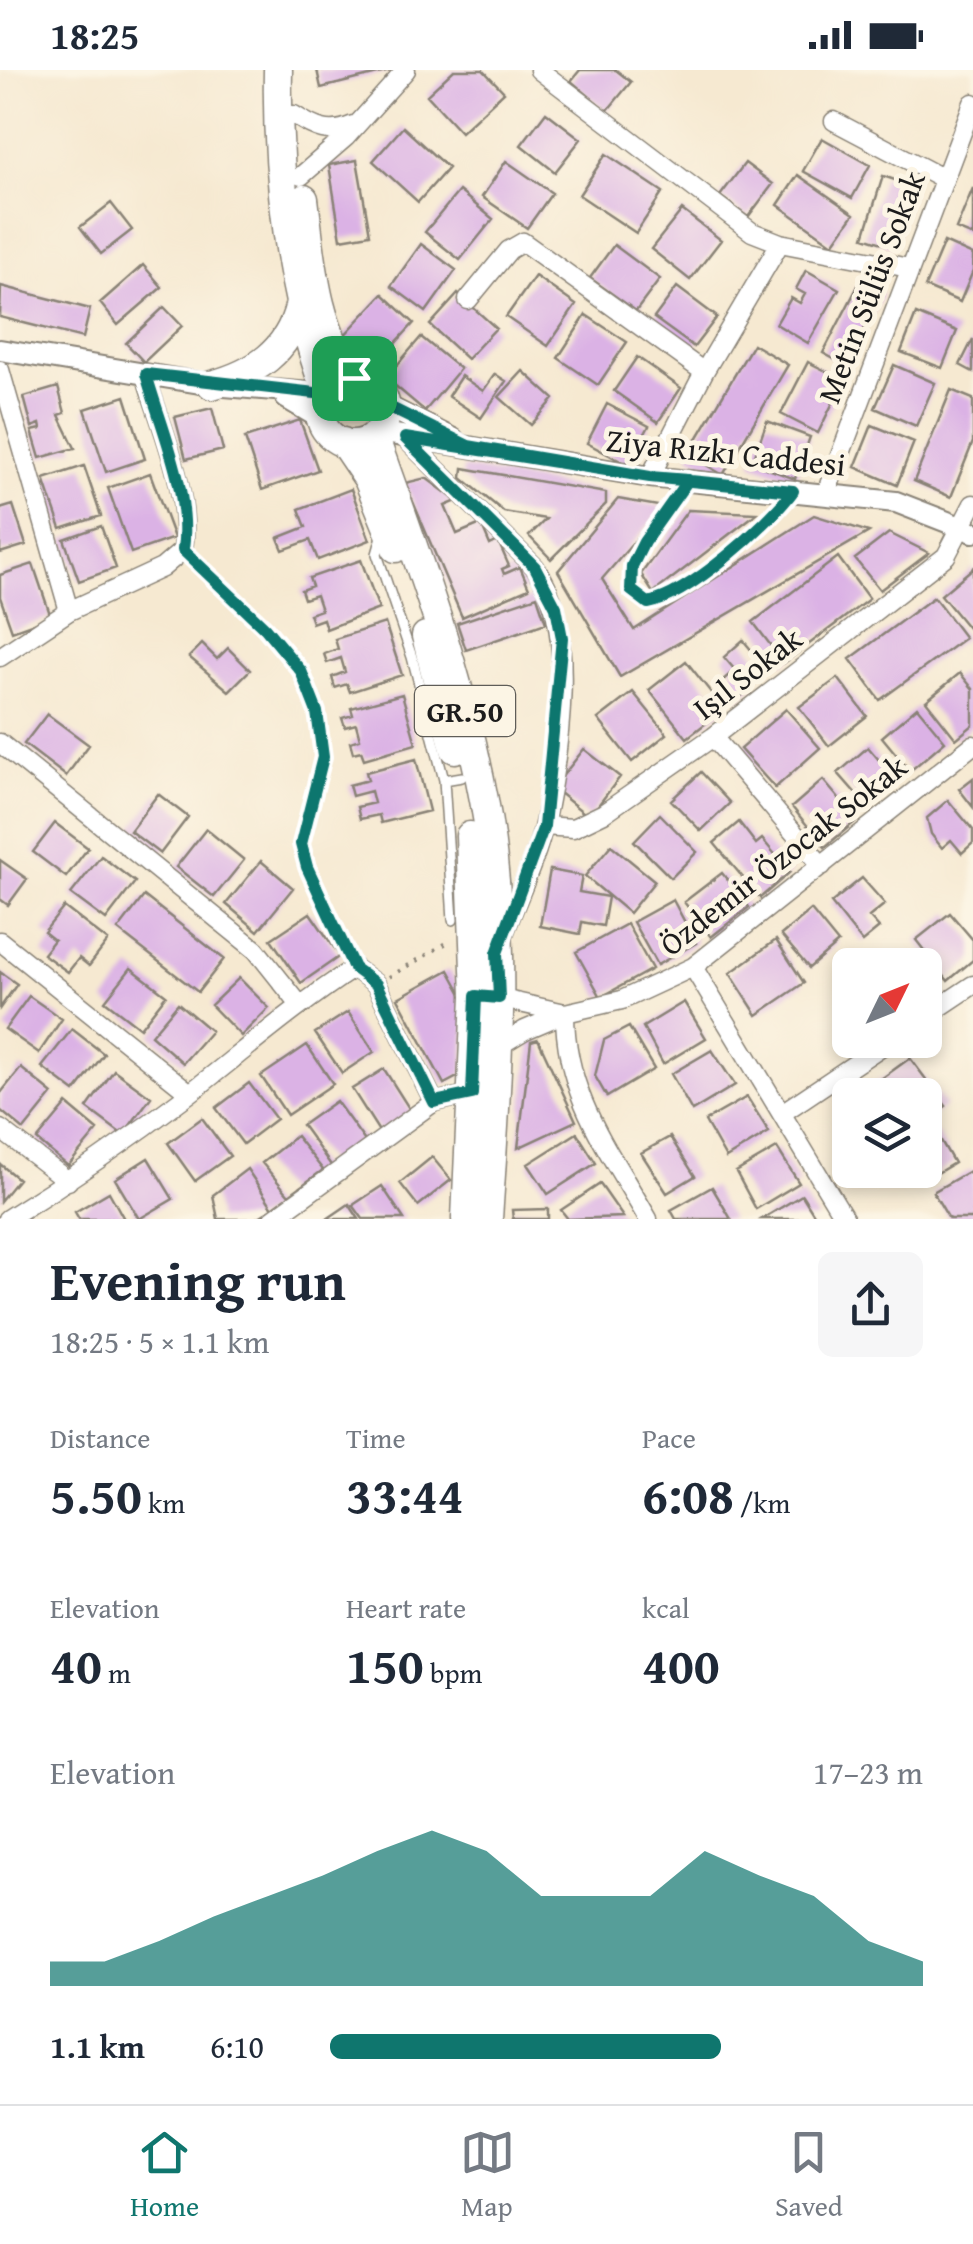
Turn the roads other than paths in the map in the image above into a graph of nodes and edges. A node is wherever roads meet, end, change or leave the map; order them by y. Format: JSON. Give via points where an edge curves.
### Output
{"nodes":[{"id":1,"x":278,"y":70,"type":"edge"},
{"id":2,"x":288,"y":70,"type":"edge"},
{"id":3,"x":406,"y":70,"type":"edge"},
{"id":4,"x":539,"y":70,"type":"edge"},
{"id":5,"x":973,"y":103,"type":"edge"},
{"id":6,"x":294,"y":115,"type":"junction"},
{"id":7,"x":834,"y":121,"type":"dead end"},
{"id":8,"x":354,"y":124,"type":"junction"},
{"id":9,"x":302,"y":176,"type":"junction"},
{"id":10,"x":944,"y":179,"type":"junction"},
{"id":11,"x":780,"y":243,"type":"junction"},
{"id":12,"x":909,"y":268,"type":"junction"},
{"id":13,"x":468,"y":300,"type":"dead end"},
{"id":14,"x":299,"y":307,"type":"junction"},
{"id":15,"x":0,"y":350,"type":"edge"},
{"id":16,"x":0,"y":370,"type":"edge"},
{"id":17,"x":704,"y":372,"type":"junction"},
{"id":18,"x":146,"y":374,"type":"junction"},
{"id":19,"x":354,"y":378,"type":"junction"},
{"id":20,"x":212,"y":385,"type":"junction"},
{"id":21,"x":324,"y":402,"type":"junction"},
{"id":22,"x":386,"y":428,"type":"junction"},
{"id":23,"x":343,"y":442,"type":"junction"},
{"id":24,"x":468,"y":446,"type":"junction"},
{"id":25,"x":650,"y":477,"type":"junction"},
{"id":26,"x":688,"y":480,"type":"junction"},
{"id":27,"x":793,"y":491,"type":"junction"},
{"id":28,"x":826,"y":493,"type":"junction"},
{"id":29,"x":973,"y":504,"type":"edge"},
{"id":30,"x":968,"y":530,"type":"edge"},
{"id":31,"x":183,"y":550,"type":"junction"},
{"id":32,"x":69,"y":611,"type":"junction"},
{"id":33,"x":0,"y":657,"type":"edge"},
{"id":34,"x":713,"y":737,"type":"junction"},
{"id":35,"x":0,"y":743,"type":"edge"},
{"id":36,"x":973,"y":745,"type":"edge"},
{"id":37,"x":453,"y":778,"type":"junction"},
{"id":38,"x":544,"y":826,"type":"junction"},
{"id":39,"x":822,"y":866,"type":"junction"},
{"id":40,"x":453,"y":920,"type":"road end"},
{"id":41,"x":0,"y":941,"type":"edge"},
{"id":42,"x":497,"y":953,"type":"junction"},
{"id":43,"x":694,"y":967,"type":"junction"},
{"id":44,"x":354,"y":968,"type":"junction"},
{"id":45,"x":973,"y":985,"type":"edge"},
{"id":46,"x":487,"y":997,"type":"junction"},
{"id":47,"x":299,"y":1004,"type":"junction"},
{"id":48,"x":942,"y":1006,"type":"edge"},
{"id":49,"x":566,"y":1014,"type":"junction"},
{"id":50,"x":496,"y":1047,"type":"junction"},
{"id":51,"x":864,"y":1058,"type":"edge"},
{"id":52,"x":190,"y":1092,"type":"junction"},
{"id":53,"x":472,"y":1094,"type":"junction"},
{"id":54,"x":434,"y":1102,"type":"junction"},
{"id":55,"x":782,"y":1112,"type":"junction"},
{"id":56,"x":0,"y":1129,"type":"edge"},
{"id":57,"x":68,"y":1180,"type":"junction"},
{"id":58,"x":7,"y":1219,"type":"edge"},
{"id":59,"x":273,"y":1219,"type":"edge"},
{"id":60,"x":466,"y":1219,"type":"edge"},
{"id":61,"x":488,"y":1219,"type":"edge"},
{"id":62,"x":648,"y":1219,"type":"edge"},
{"id":63,"x":845,"y":1219,"type":"edge"}],
"edges":[{"from":1,"to":14,"type":"main road","number":"GR.50"},
{"from":2,"to":6,"type":"main road","number":"GR.50"},
{"from":3,"to":8,"type":"street"},
{"from":4,"to":11,"type":"street","via":[[735,221]]},
{"from":5,"to":10,"type":"street","name":"Metin Sülüs Sokak"},
{"from":6,"to":8,"type":"street","via":[[337,132]]},
{"from":6,"to":9,"type":"main road","number":"GR.50"},
{"from":7,"to":10,"type":"street"},
{"from":8,"to":9,"type":"street"},
{"from":9,"to":19,"type":"main road","number":"GR.50","via":[[323,317],[338,358]]},
{"from":10,"to":12,"type":"street","name":"Metin Sülüs Sokak"},
{"from":11,"to":12,"type":"street"},
{"from":11,"to":17,"type":"street"},
{"from":12,"to":28,"type":"street","name":"Metin Sülüs Sokak"},
{"from":13,"to":17,"type":"street","via":[[523,242]]},
{"from":14,"to":20,"type":"main road","via":[[288,338],[263,364]]},
{"from":14,"to":21,"type":"main road","number":"GR.50"},
{"from":15,"to":18,"type":"street"},
{"from":16,"to":32,"type":"street"},
{"from":17,"to":25,"type":"street"},
{"from":18,"to":20,"type":"street"},
{"from":18,"to":31,"type":"street","via":[[180,496]]},
{"from":19,"to":21,"type":"main road","via":[[338,381]]},
{"from":19,"to":22,"type":"main road","number":"GR.50","via":[[374,386]]},
{"from":20,"to":21,"type":"street"},
{"from":21,"to":23,"type":"main road","number":"GR.50","via":[[326,430]]},
{"from":22,"to":23,"type":"main road","via":[[354,444]]},
{"from":22,"to":24,"type":"street","name":"Ziya Rızkı Caddesi"},
{"from":22,"to":24,"type":"street","name":"Ziya Rızkı Caddesi"},
{"from":22,"to":38,"type":"street","via":[[535,567],[556,607],[562,681]]},
{"from":22,"to":42,"type":"main road","number":"GR.50","via":[[458,679],[485,804]]},
{"from":23,"to":37,"type":"main road","number":"GR.50","via":[[368,479],[424,632]]},
{"from":24,"to":25,"type":"street","name":"Ziya Rızkı Caddesi"},
{"from":25,"to":26,"type":"street","name":"Ziya Rızkı Caddesi"},
{"from":26,"to":27,"type":"street","name":"Ziya Rızkı Caddesi"},
{"from":26,"to":27,"type":"lane","via":[[632,566],[631,590],[648,603],[745,542]]},
{"from":27,"to":28,"type":"street","name":"Ziya Rızkı Caddesi"},
{"from":28,"to":30,"type":"street","name":"Ziya Rızkı Caddesi","via":[[896,502]]},
{"from":29,"to":30,"type":"street","name":"Işıl Sokak"},
{"from":30,"to":34,"type":"street","name":"Işıl Sokak","via":[[946,556]]},
{"from":31,"to":32,"type":"street","via":[[162,568]]},
{"from":31,"to":44,"type":"lane","via":[[301,671],[317,712],[323,757],[301,844]]},
{"from":32,"to":33,"type":"street"},
{"from":34,"to":38,"type":"street","name":"Işıl Sokak","via":[[604,813],[574,828]]},
{"from":34,"to":39,"type":"street"},
{"from":35,"to":47,"type":"street","via":[[256,950]]},
{"from":36,"to":39,"type":"street","name":"Özdemir Özocak Sokak"},
{"from":37,"to":40,"type":"lane"},
{"from":37,"to":46,"type":"main road","number":"GR.50"},
{"from":38,"to":42,"type":"street"},
{"from":39,"to":43,"type":"street","name":"Özdemir Özocak Sokak"},
{"from":41,"to":52,"type":"street"},
{"from":42,"to":46,"type":"main road","number":"GR.50"},
{"from":43,"to":49,"type":"street","name":"Özdemir Özocak Sokak","via":[[622,1000]]},
{"from":43,"to":55,"type":"street"},
{"from":44,"to":47,"type":"street"},
{"from":44,"to":54,"type":"street","via":[[376,984]]},
{"from":45,"to":48,"type":"street"},
{"from":46,"to":49,"type":"street","name":"Özdemir Özocak Sokak"},
{"from":46,"to":50,"type":"main road","number":"GR.50"},
{"from":46,"to":53,"type":"main road","number":"GR.50"},
{"from":47,"to":52,"type":"street"},
{"from":49,"to":50,"type":"street","name":"Özdemir Özocak Sokak"},
{"from":49,"to":62,"type":"street","via":[[566,1055],[576,1093]]},
{"from":50,"to":61,"type":"main road","number":"GR.50"},
{"from":51,"to":55,"type":"street"},
{"from":52,"to":57,"type":"street"},
{"from":53,"to":54,"type":"street"},
{"from":53,"to":60,"type":"main road","number":"GR.50"},
{"from":54,"to":59,"type":"street"},
{"from":55,"to":63,"type":"street"},
{"from":56,"to":57,"type":"street"},
{"from":57,"to":58,"type":"street"}]}
